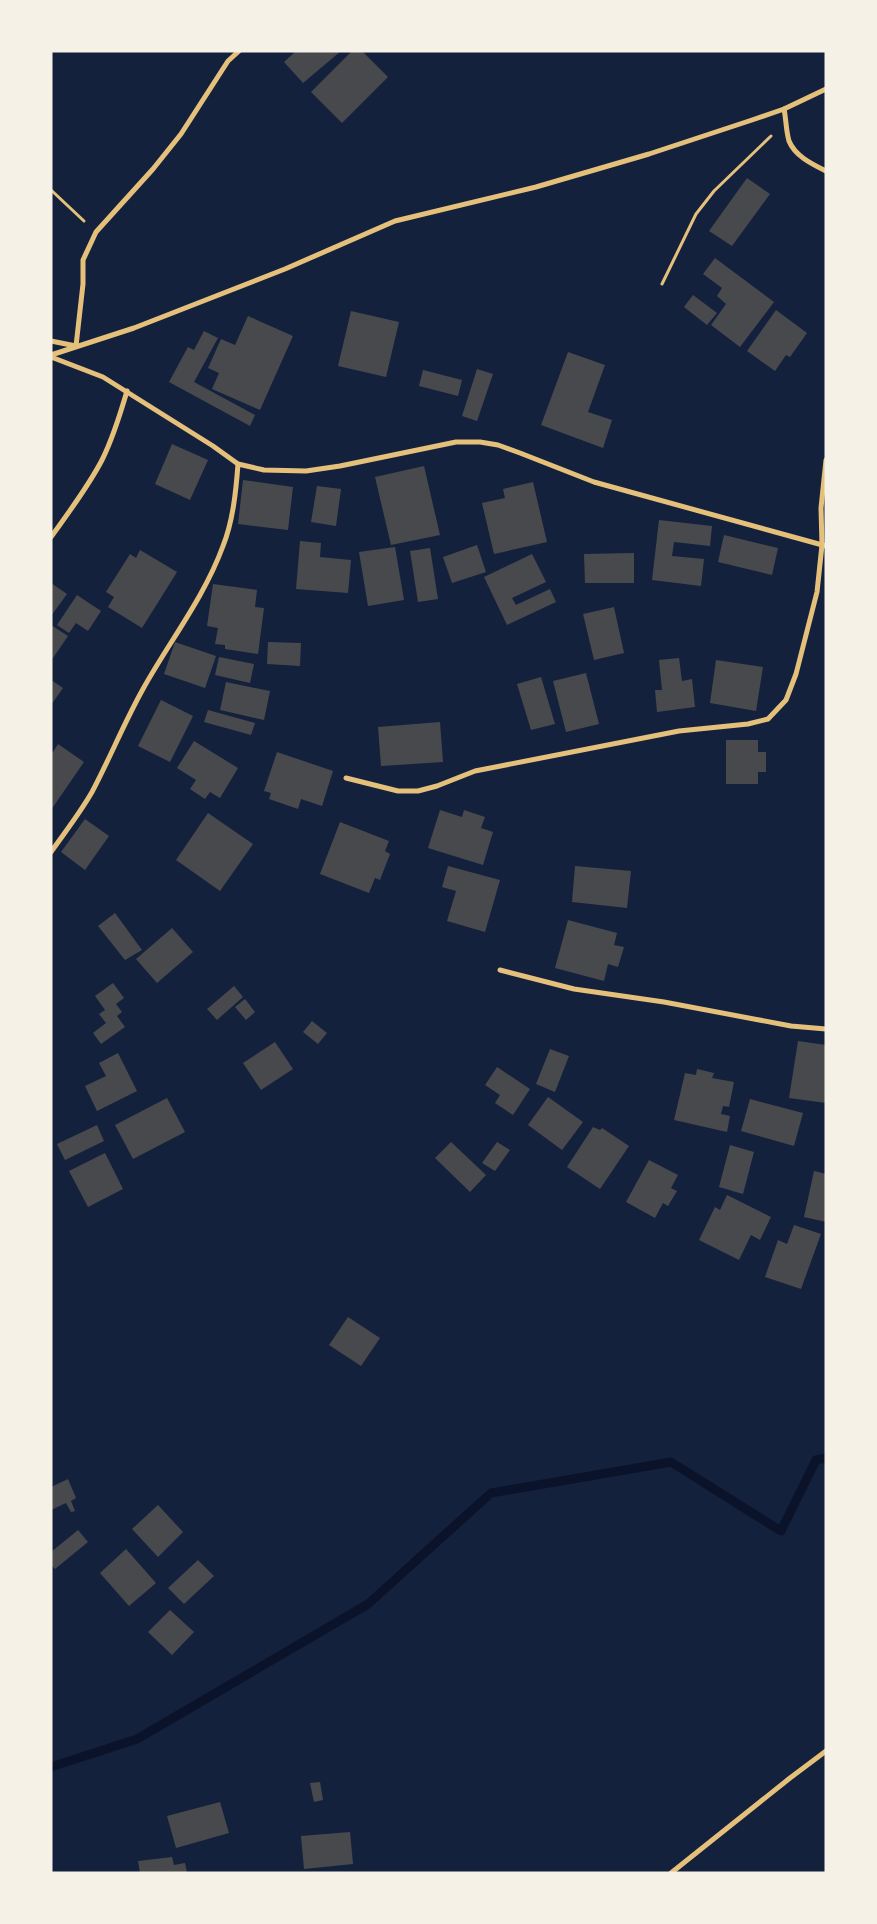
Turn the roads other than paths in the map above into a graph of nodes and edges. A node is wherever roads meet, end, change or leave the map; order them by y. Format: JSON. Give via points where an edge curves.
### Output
{"nodes":[{"id":1,"x":239,"y":51,"type":"edge"},
{"id":2,"x":826,"y":89,"type":"edge"},
{"id":3,"x":784,"y":108,"type":"junction"},
{"id":4,"x":826,"y":171,"type":"edge"},
{"id":5,"x":51,"y":340,"type":"edge"},
{"id":6,"x":76,"y":346,"type":"junction"},
{"id":7,"x":51,"y":356,"type":"edge"},
{"id":8,"x":128,"y":391,"type":"junction"},
{"id":9,"x":826,"y":460,"type":"edge"},
{"id":10,"x":238,"y":464,"type":"junction"},
{"id":11,"x":51,"y":538,"type":"edge"},
{"id":12,"x":824,"y":545,"type":"edge"},
{"id":13,"x":346,"y":778,"type":"dead end"},
{"id":14,"x":51,"y":852,"type":"edge"},
{"id":15,"x":500,"y":970,"type":"dead end"},
{"id":16,"x":826,"y":1029,"type":"edge"},
{"id":17,"x":826,"y":1751,"type":"edge"},
{"id":18,"x":671,"y":1873,"type":"edge"}],
"edges":[{"from":1,"to":6,"type":"street","via":[[228,61],[181,134],[96,232],[83,260]]},
{"from":2,"to":3,"type":"street"},
{"from":3,"to":4,"type":"street","via":[[789,141],[798,154]]},
{"from":3,"to":6,"type":"street","via":[[649,154],[536,187],[395,221],[285,269],[134,328]]},
{"from":5,"to":6,"type":"street"},
{"from":6,"to":7,"type":"street"},
{"from":7,"to":8,"type":"street"},
{"from":8,"to":10,"type":"street"},
{"from":8,"to":11,"type":"street","via":[[102,460]]},
{"from":9,"to":12,"type":"street","via":[[820,508]]},
{"from":10,"to":12,"type":"street","via":[[264,470],[306,471],[456,442],[480,442],[513,450],[603,485]]},
{"from":10,"to":14,"type":"street","via":[[230,519],[215,566],[142,691],[90,794]]},
{"from":12,"to":13,"type":"street","via":[[817,592],[796,674],[786,700],[768,719],[679,731],[475,771],[418,791],[398,791]]},
{"from":15,"to":16,"type":"street","via":[[574,989]]},
{"from":17,"to":18,"type":"street"}]}
